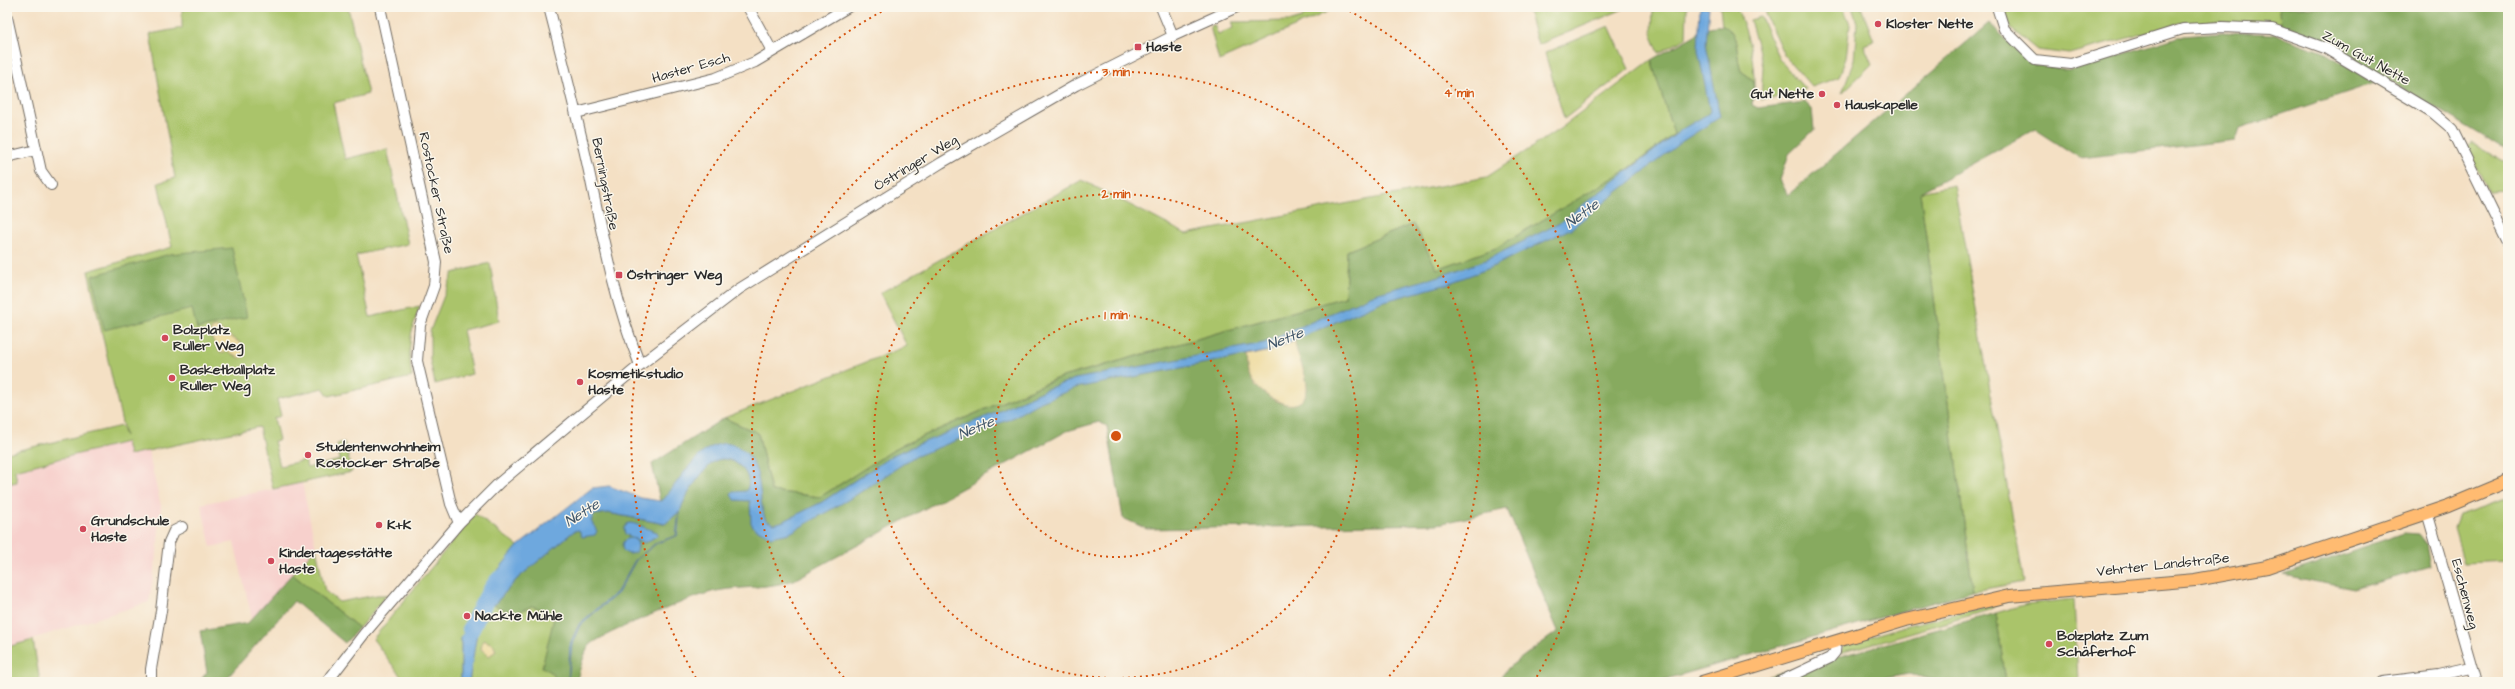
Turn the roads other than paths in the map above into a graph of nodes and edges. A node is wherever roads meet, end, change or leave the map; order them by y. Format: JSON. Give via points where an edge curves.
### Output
{"nodes":[{"id":1,"x":380,"y":7,"type":"edge"},
{"id":2,"x":549,"y":7,"type":"edge"},
{"id":3,"x":748,"y":7,"type":"edge"},
{"id":4,"x":848,"y":7,"type":"edge"},
{"id":5,"x":1161,"y":7,"type":"edge"},
{"id":6,"x":1237,"y":7,"type":"edge"},
{"id":7,"x":1997,"y":7,"type":"edge"},
{"id":8,"x":7,"y":17,"type":"edge"},
{"id":9,"x":1173,"y":36,"type":"junction"},
{"id":10,"x":772,"y":51,"type":"junction"},
{"id":11,"x":576,"y":113,"type":"junction"},
{"id":12,"x":36,"y":150,"type":"junction"},
{"id":13,"x":7,"y":157,"type":"edge"},
{"id":14,"x":51,"y":185,"type":"dead end"},
{"id":15,"x":2508,"y":243,"type":"edge"},
{"id":16,"x":640,"y":365,"type":"junction"},
{"id":17,"x":2508,"y":481,"type":"edge"},
{"id":18,"x":2428,"y":512,"type":"junction"},
{"id":19,"x":459,"y":523,"type":"junction"},
{"id":20,"x":182,"y":527,"type":"dead end"},
{"id":21,"x":1836,"y":641,"type":"junction"},
{"id":22,"x":2470,"y":668,"type":"junction"},
{"id":23,"x":152,"y":682,"type":"edge"},
{"id":24,"x":327,"y":682,"type":"edge"},
{"id":25,"x":1702,"y":682,"type":"edge"},
{"id":26,"x":1779,"y":682,"type":"edge"},
{"id":27,"x":2383,"y":682,"type":"edge"},
{"id":28,"x":2476,"y":682,"type":"edge"}],
"edges":[{"from":1,"to":19,"type":"street","name":"Rostocker Straße","via":[[436,262],[434,286],[420,325],[417,361],[451,504]]},
{"from":2,"to":11,"type":"street","name":"Berningstraße"},
{"from":3,"to":10,"type":"street"},
{"from":4,"to":10,"type":"street","name":"Haster Esch"},
{"from":5,"to":9,"type":"street"},
{"from":6,"to":9,"type":"street","name":"Östringer Weg"},
{"from":7,"to":15,"type":"street","name":"Zum Gut Nette","via":[[2004,29],[2035,60],[2071,64],[2183,29],[2272,29],[2325,48],[2432,112],[2452,129]]},
{"from":8,"to":12,"type":"street"},
{"from":9,"to":16,"type":"street","name":"Östringer Weg","via":[[1076,85],[832,230],[739,290]]},
{"from":10,"to":11,"type":"street","name":"Haster Esch","via":[[755,62],[716,78]]},
{"from":11,"to":16,"type":"street","name":"Berningstraße","via":[[602,244],[621,312]]},
{"from":12,"to":13,"type":"street"},
{"from":12,"to":14,"type":"street","via":[[41,171]]},
{"from":16,"to":19,"type":"street","name":"Östringer Weg","via":[[530,456]]},
{"from":17,"to":18,"type":"main road","name":"Vehrter Landstraße"},
{"from":18,"to":21,"type":"main road","name":"Vehrter Landstraße","via":[[2268,566],[2194,580],[2009,596],[1952,607]]},
{"from":18,"to":22,"type":"street","name":"Eschenweg"},
{"from":19,"to":24,"type":"street","name":"Östringer Weg","via":[[364,634]]},
{"from":20,"to":23,"type":"street","via":[[174,531],[169,542],[151,669]]},
{"from":21,"to":25,"type":"main road","name":"Vehrter Landstraße"},
{"from":21,"to":26,"type":"street","via":[[1835,652],[1830,658]]},
{"from":22,"to":27,"type":"street"},
{"from":22,"to":28,"type":"street","name":"Eschenweg"}]}
